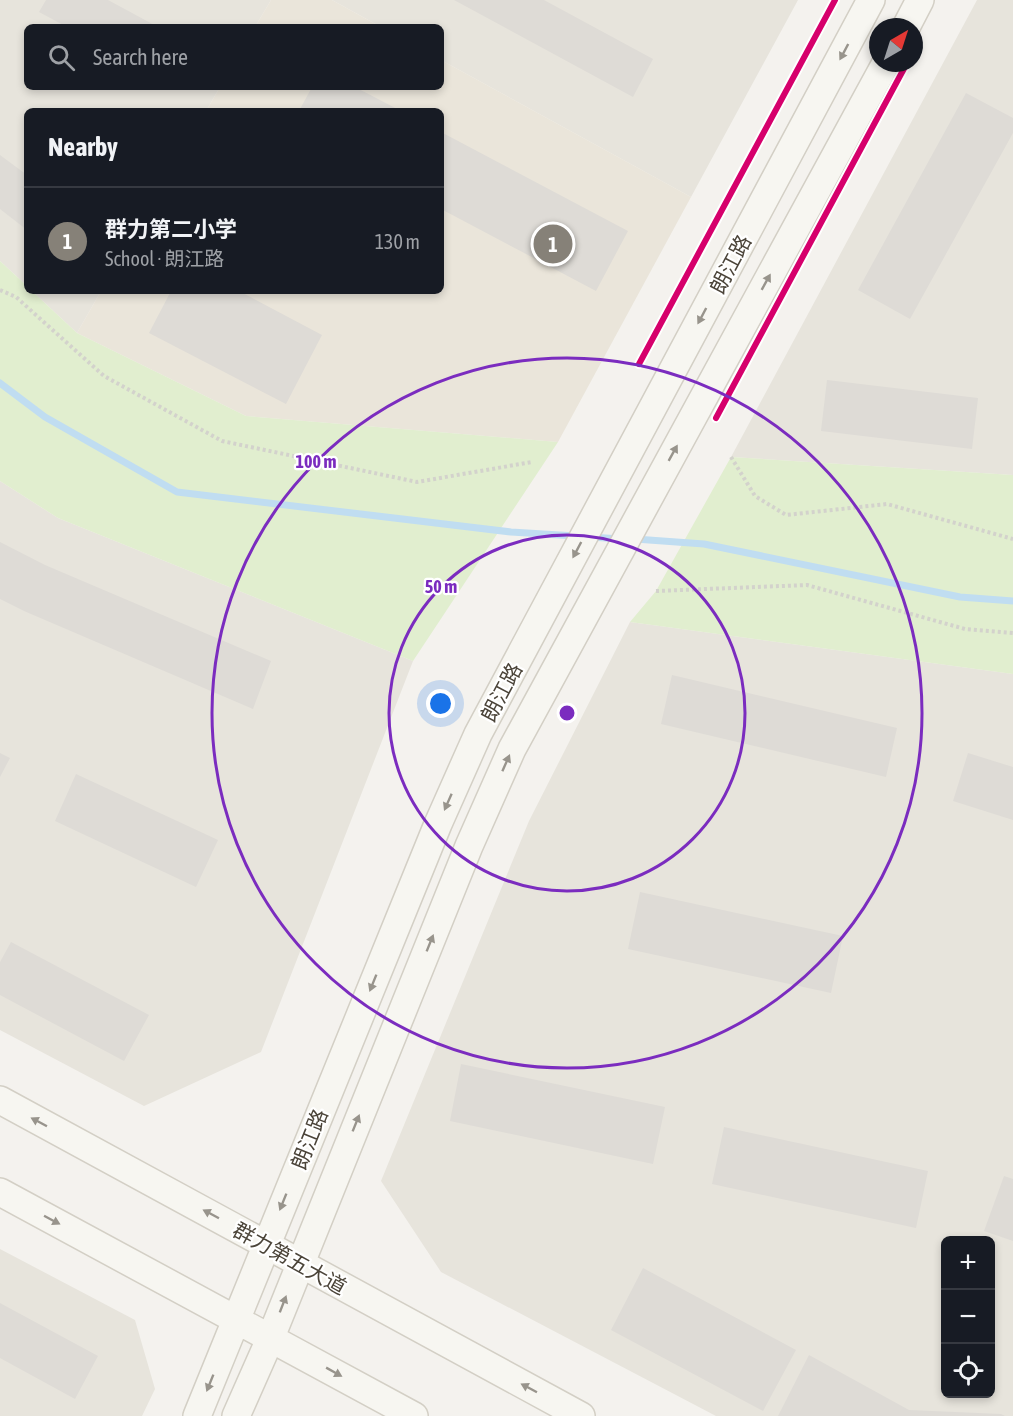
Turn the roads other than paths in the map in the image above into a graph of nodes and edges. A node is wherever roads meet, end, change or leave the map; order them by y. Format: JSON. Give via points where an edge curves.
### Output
{"nodes":[{"id":1,"x":871,"y":0,"type":"edge"},
{"id":2,"x":920,"y":0,"type":"edge"},
{"id":3,"x":911,"y":18,"type":"edge"},
{"id":4,"x":881,"y":72,"type":"edge"},
{"id":5,"x":0,"y":1100,"type":"edge"},
{"id":6,"x":0,"y":1192,"type":"edge"},
{"id":7,"x":266,"y":1244,"type":"junction"},
{"id":8,"x":299,"y":1264,"type":"junction"},
{"id":9,"x":236,"y":1319,"type":"junction"},
{"id":10,"x":270,"y":1337,"type":"junction"},
{"id":11,"x":197,"y":1416,"type":"edge"},
{"id":12,"x":236,"y":1416,"type":"edge"},
{"id":13,"x":414,"y":1416,"type":"edge"},
{"id":14,"x":581,"y":1416,"type":"edge"}],
"edges":[{"from":1,"to":7,"type":"main road","name":"朗江路","one_way":true,"via":[[478,734]]},
{"from":2,"to":3,"type":"main road"},
{"from":8,"to":4,"type":"main road","name":"朗江路","one_way":true,"via":[[512,749]]},
{"from":7,"to":5,"type":"main road","name":"群力第五大道","one_way":true},
{"from":6,"to":9,"type":"main road","one_way":true},
{"from":7,"to":8,"type":"main road","name":"群力第五大道"},
{"from":7,"to":9,"type":"main road","name":"朗江路"},
{"from":10,"to":8,"type":"main road","name":"朗江路","one_way":true},
{"from":14,"to":8,"type":"main road","name":"群力第五大道","one_way":true},
{"from":9,"to":10,"type":"main road"},
{"from":9,"to":11,"type":"main road","name":"朗江路","one_way":true},
{"from":10,"to":12,"type":"main road","name":"朗江路"},
{"from":10,"to":13,"type":"main road","one_way":true}]}
